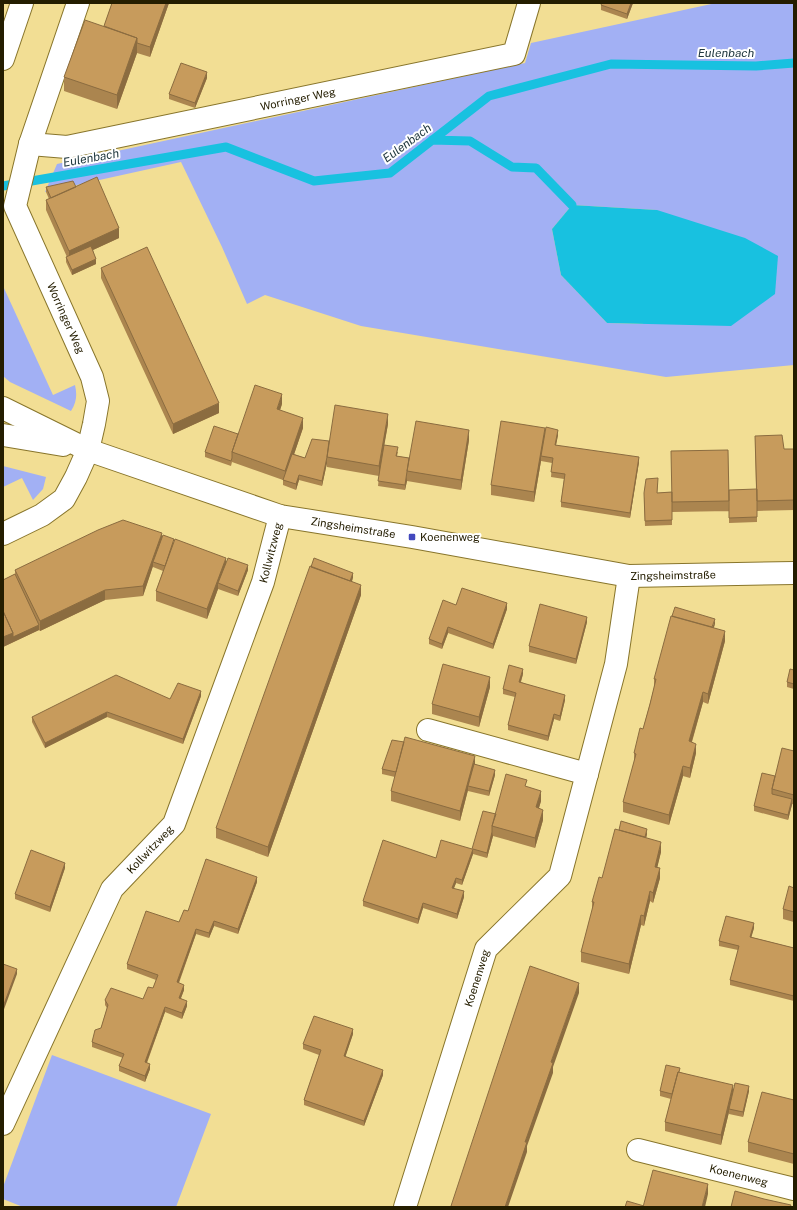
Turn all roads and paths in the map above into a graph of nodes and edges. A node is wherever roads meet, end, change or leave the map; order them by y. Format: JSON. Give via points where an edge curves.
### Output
{"nodes":[{"id":1,"x":22,"y":3,"type":"edge"},
{"id":2,"x":78,"y":3,"type":"edge"},
{"id":3,"x":529,"y":3,"type":"edge"},
{"id":4,"x":3,"y":59,"type":"edge"},
{"id":5,"x":28,"y":153,"type":"junction"},
{"id":6,"x":3,"y":408,"type":"edge"},
{"id":7,"x":3,"y":435,"type":"edge"},
{"id":8,"x":88,"y":450,"type":"junction"},
{"id":9,"x":280,"y":516,"type":"junction"},
{"id":10,"x":3,"y":534,"type":"edge"},
{"id":11,"x":794,"y":573,"type":"edge"},
{"id":12,"x":629,"y":576,"type":"junction"},
{"id":13,"x":428,"y":730,"type":"dead end"},
{"id":14,"x":587,"y":774,"type":"junction"},
{"id":15,"x":3,"y":1124,"type":"edge"},
{"id":16,"x":638,"y":1150,"type":"dead end"},
{"id":17,"x":794,"y":1189,"type":"edge"},
{"id":18,"x":405,"y":1207,"type":"edge"}],
"edges":[{"from":1,"to":4,"type":"street"},
{"from":2,"to":5,"type":"street","name":"Worringer Weg"},
{"from":3,"to":5,"type":"street","name":"Worringer Weg","via":[[514,54]]},
{"from":5,"to":8,"type":"street","name":"Worringer Weg","via":[[15,206],[92,377],[98,400]]},
{"from":6,"to":8,"type":"street","name":"Zingsheimstraße"},
{"from":7,"to":8,"type":"street","name":"Zingsheimstraße"},
{"from":8,"to":9,"type":"street","name":"Zingsheimstraße"},
{"from":8,"to":10,"type":"street","via":[[64,499],[42,515]]},
{"from":9,"to":12,"type":"street","name":"Zingsheimstraße"},
{"from":9,"to":15,"type":"street","name":"Kollwitzweg","via":[[263,582],[174,824],[112,889]]},
{"from":11,"to":12,"type":"street","name":"Zingsheimstraße"},
{"from":12,"to":14,"type":"street","name":"Koenenweg","via":[[616,664]]},
{"from":13,"to":14,"type":"street"},
{"from":14,"to":18,"type":"street","name":"Koenenweg","via":[[560,876],[486,949]]},
{"from":16,"to":17,"type":"street","name":"Koenenweg"}]}
